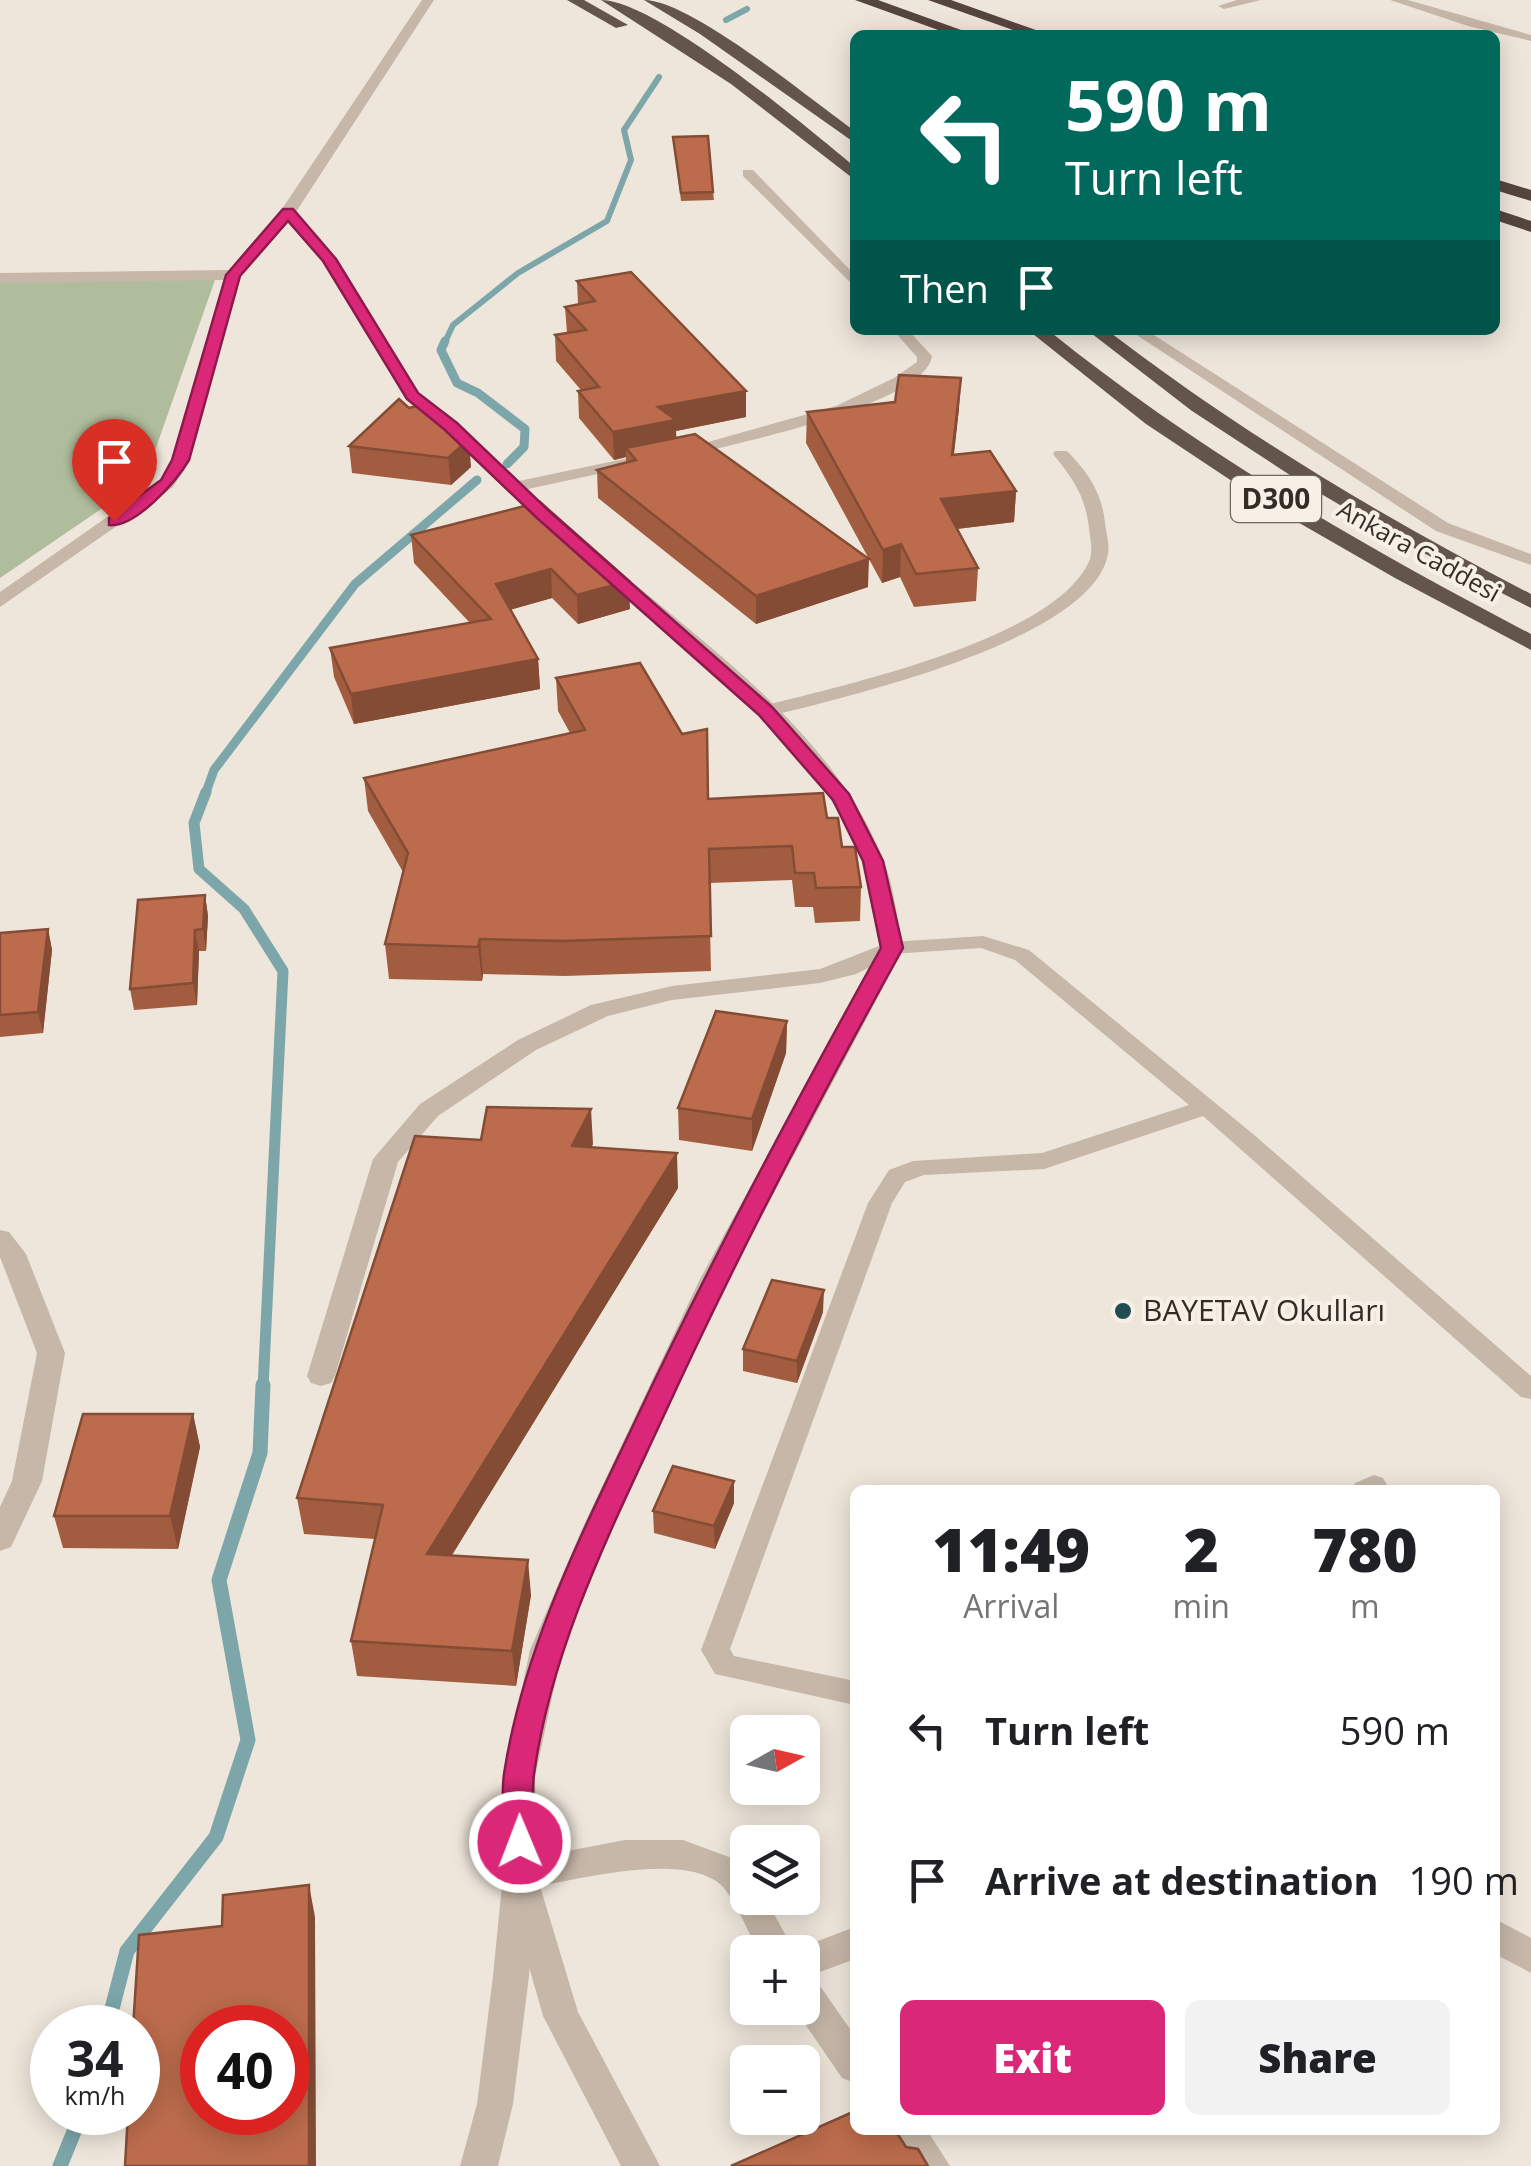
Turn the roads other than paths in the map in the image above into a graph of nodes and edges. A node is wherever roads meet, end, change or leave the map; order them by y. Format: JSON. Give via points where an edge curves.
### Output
{"nodes":[{"id":1,"x":428,"y":0,"type":"edge"},
{"id":2,"x":574,"y":0,"type":"edge"},
{"id":3,"x":608,"y":0,"type":"edge"},
{"id":4,"x":651,"y":0,"type":"edge"},
{"id":5,"x":863,"y":0,"type":"edge"},
{"id":6,"x":936,"y":0,"type":"edge"},
{"id":7,"x":1255,"y":0,"type":"edge"},
{"id":8,"x":1396,"y":0,"type":"edge"},
{"id":9,"x":1224,"y":6,"type":"dead end"},
{"id":10,"x":952,"y":30,"type":"edge"},
{"id":11,"x":1027,"y":30,"type":"edge"},
{"id":12,"x":1497,"y":30,"type":"edge"},
{"id":13,"x":1500,"y":31,"type":"edge"},
{"id":14,"x":1531,"y":38,"type":"edge"},
{"id":15,"x":784,"y":114,"type":"junction"},
{"id":16,"x":850,"y":134,"type":"edge"},
{"id":17,"x":850,"y":170,"type":"edge"},
{"id":18,"x":748,"y":173,"type":"dead end"},
{"id":19,"x":1500,"y":186,"type":"edge"},
{"id":20,"x":1531,"y":196,"type":"edge"},
{"id":21,"x":288,"y":212,"type":"junction"},
{"id":22,"x":1500,"y":216,"type":"edge"},
{"id":23,"x":1531,"y":226,"type":"edge"},
{"id":24,"x":233,"y":275,"type":"junction"},
{"id":25,"x":0,"y":278,"type":"edge"},
{"id":26,"x":850,"y":279,"type":"edge"},
{"id":27,"x":905,"y":335,"type":"edge"},
{"id":28,"x":1044,"y":335,"type":"edge"},
{"id":29,"x":1103,"y":335,"type":"edge"},
{"id":30,"x":1144,"y":335,"type":"edge"},
{"id":31,"x":1061,"y":454,"type":"dead end"},
{"id":32,"x":514,"y":487,"type":"junction"},
{"id":33,"x":1531,"y":560,"type":"edge"},
{"id":34,"x":0,"y":601,"type":"edge"},
{"id":35,"x":1531,"y":602,"type":"edge"},
{"id":36,"x":1531,"y":643,"type":"edge"},
{"id":37,"x":766,"y":711,"type":"junction"},
{"id":38,"x":892,"y":948,"type":"junction"},
{"id":39,"x":1207,"y":1107,"type":"junction"},
{"id":40,"x":0,"y":1240,"type":"edge"},
{"id":41,"x":322,"y":1376,"type":"dead end"},
{"id":42,"x":1530,"y":1390,"type":"edge"},
{"id":43,"x":0,"y":1539,"type":"edge"},
{"id":44,"x":850,"y":1693,"type":"edge"},
{"id":45,"x":520,"y":1875,"type":"junction"},
{"id":46,"x":767,"y":1935,"type":"edge"},
{"id":47,"x":1500,"y":1938,"type":"edge"},
{"id":48,"x":850,"y":1944,"type":"edge"},
{"id":49,"x":820,"y":1956,"type":"edge"},
{"id":50,"x":1531,"y":1957,"type":"edge"},
{"id":51,"x":820,"y":2016,"type":"edge"},
{"id":52,"x":850,"y":2059,"type":"edge"},
{"id":53,"x":908,"y":2135,"type":"edge"},
{"id":54,"x":479,"y":2166,"type":"edge"},
{"id":55,"x":642,"y":2166,"type":"edge"},
{"id":56,"x":931,"y":2166,"type":"edge"}],
"edges":[{"from":1,"to":21,"type":"street"},
{"from":2,"to":15,"type":"highway"},
{"from":3,"to":15,"type":"highway"},
{"from":4,"to":16,"type":"highway"},
{"from":5,"to":10,"type":"highway"},
{"from":6,"to":11,"type":"highway"},
{"from":7,"to":9,"type":"lane"},
{"from":8,"to":12,"type":"lane"},
{"from":13,"to":14,"type":"lane"},
{"from":15,"to":17,"type":"highway"},
{"from":18,"to":26,"type":"lane"},
{"from":19,"to":20,"type":"highway"},
{"from":21,"to":24,"type":"street"},
{"from":21,"to":32,"type":"street","via":[[329,259],[412,396]]},
{"from":22,"to":23,"type":"highway"},
{"from":24,"to":25,"type":"street"},
{"from":24,"to":34,"type":"street","via":[[180,460],[167,483]]},
{"from":27,"to":32,"type":"lane","via":[[925,356],[924,364],[903,381],[823,414],[755,436]]},
{"from":28,"to":36,"type":"highway","name":"Ankara Caddesi","number":"D300","via":[[1184,440],[1364,556]]},
{"from":29,"to":35,"type":"highway","name":"Ankara Caddesi","number":"D300","via":[[1237,433],[1401,536]]},
{"from":30,"to":33,"type":"lane","via":[[1442,527]]},
{"from":31,"to":37,"type":"lane","via":[[1086,478],[1097,510],[1099,557],[1076,594],[992,644]]},
{"from":32,"to":37,"type":"street"},
{"from":37,"to":38,"type":"street","via":[[842,798],[873,861]]},
{"from":38,"to":39,"type":"lane","via":[[983,942],[1022,955]]},
{"from":38,"to":41,"type":"street","via":[[820,976],[672,992],[600,1010],[527,1045],[429,1110],[386,1159]]},
{"from":38,"to":45,"type":"street","via":[[713,1282],[546,1650],[519,1777]]},
{"from":39,"to":42,"type":"lane"},
{"from":39,"to":44,"type":"lane","via":[[1044,1161],[921,1167],[897,1176],[888,1189],[714,1650],[724,1666]]},
{"from":40,"to":43,"type":"street","via":[[12,1254],[51,1352],[27,1481]]},
{"from":45,"to":46,"type":"street","via":[[625,1855],[682,1855],[733,1874]]},
{"from":45,"to":54,"type":"street","via":[[495,2104]]},
{"from":45,"to":55,"type":"street","via":[[561,2016]]},
{"from":47,"to":50,"type":"street"},
{"from":48,"to":49,"type":"street"},
{"from":51,"to":52,"type":"street"},
{"from":53,"to":56,"type":"street"}]}
